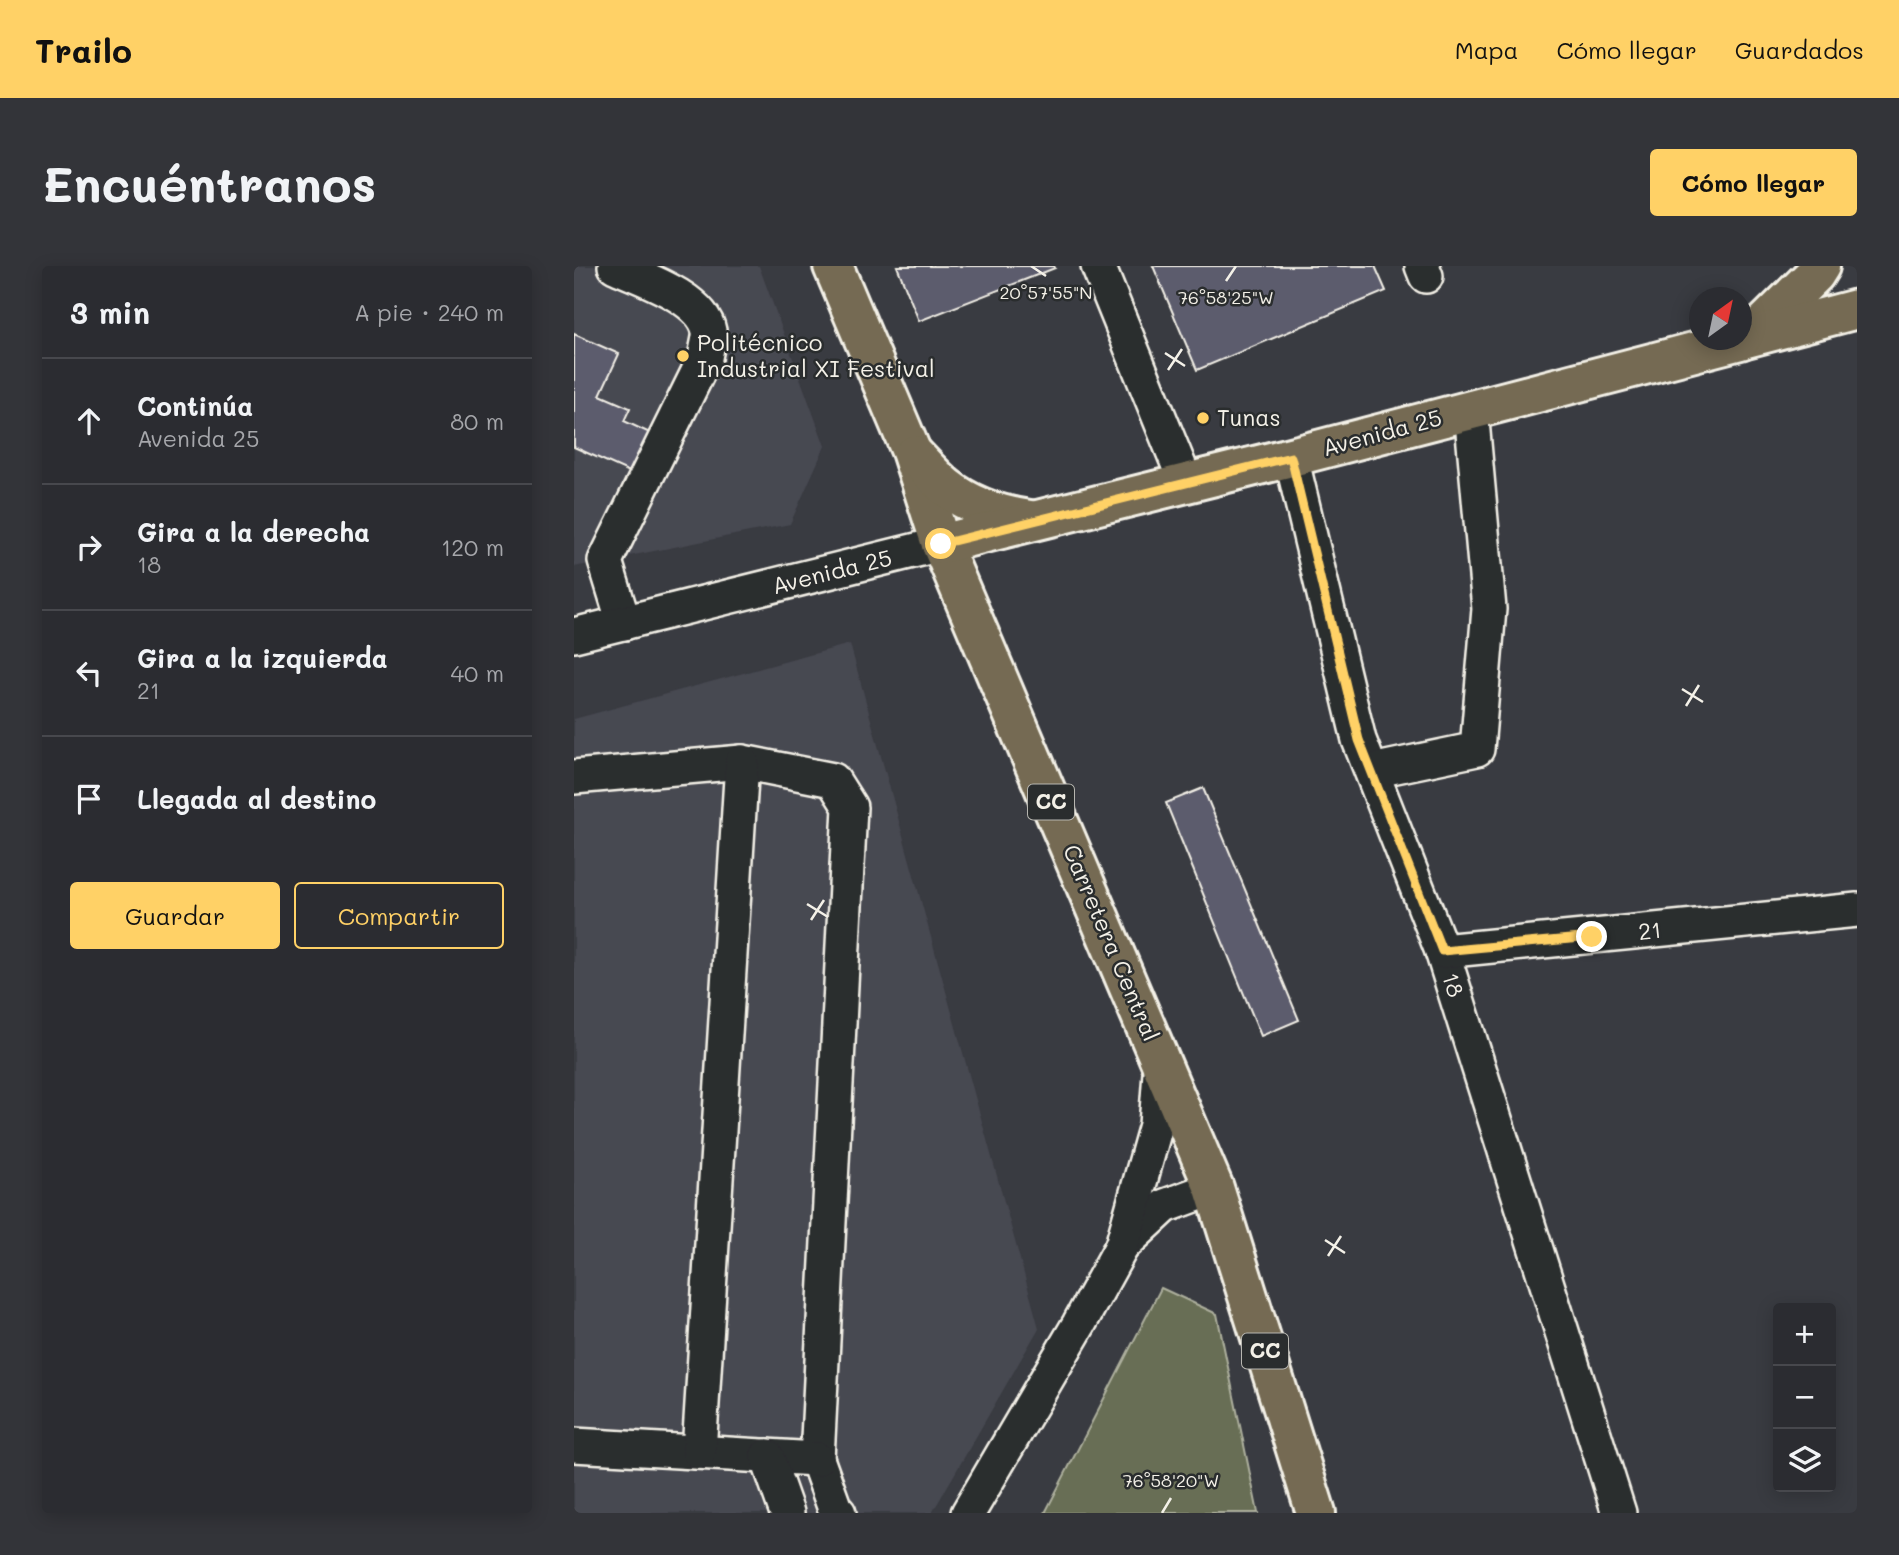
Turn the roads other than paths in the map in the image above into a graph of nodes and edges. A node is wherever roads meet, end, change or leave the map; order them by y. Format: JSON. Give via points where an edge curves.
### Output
{"nodes":[{"id":1,"x":615,"y":266,"type":"edge"},
{"id":2,"x":833,"y":266,"type":"edge"},
{"id":3,"x":1098,"y":266,"type":"edge"},
{"id":4,"x":1820,"y":266,"type":"edge"},
{"id":5,"x":1857,"y":309,"type":"edge"},
{"id":6,"x":1752,"y":331,"type":"edge"},
{"id":7,"x":1752,"y":336,"type":"edge"},
{"id":8,"x":1698,"y":350,"type":"edge"},
{"id":9,"x":1471,"y":410,"type":"junction"},
{"id":10,"x":911,"y":451,"type":"junction"},
{"id":11,"x":1291,"y":457,"type":"junction"},
{"id":12,"x":1186,"y":483,"type":"junction"},
{"id":13,"x":1034,"y":520,"type":"junction"},
{"id":14,"x":941,"y":544,"type":"junction"},
{"id":15,"x":624,"y":623,"type":"junction"},
{"id":16,"x":574,"y":635,"type":"edge"},
{"id":17,"x":743,"y":762,"type":"junction"},
{"id":18,"x":1372,"y":771,"type":"junction"},
{"id":19,"x":574,"y":777,"type":"edge"},
{"id":20,"x":1857,"y":910,"type":"edge"},
{"id":21,"x":1442,"y":951,"type":"junction"},
{"id":22,"x":1161,"y":1060,"type":"junction"},
{"id":23,"x":1214,"y":1188,"type":"junction"},
{"id":24,"x":1122,"y":1246,"type":"junction"},
{"id":25,"x":574,"y":1445,"type":"edge"},
{"id":26,"x":699,"y":1452,"type":"junction"},
{"id":27,"x":767,"y":1456,"type":"junction"},
{"id":28,"x":817,"y":1459,"type":"junction"},
{"id":29,"x":788,"y":1513,"type":"edge"},
{"id":30,"x":839,"y":1513,"type":"edge"},
{"id":31,"x":968,"y":1513,"type":"edge"},
{"id":32,"x":1316,"y":1513,"type":"edge"},
{"id":33,"x":1619,"y":1513,"type":"edge"}],
"edges":[{"from":1,"to":15,"type":"street","via":[[679,295],[700,314],[709,331],[705,358],[606,561]]},
{"from":2,"to":10,"type":"main road","name":"Carretera Central","number":"CC"},
{"from":3,"to":12,"type":"street"},
{"from":4,"to":6,"type":"main road"},
{"from":5,"to":7,"type":"main road","name":"Avenida 25"},
{"from":8,"to":9,"type":"main road","name":"Avenida 25"},
{"from":9,"to":11,"type":"main road","name":"Avenida 25"},
{"from":9,"to":18,"type":"street","via":[[1489,609],[1477,749]]},
{"from":10,"to":13,"type":"main road","via":[[947,488],[964,498],[1004,516]]},
{"from":10,"to":14,"type":"main road","name":"Carretera Central","number":"CC"},
{"from":11,"to":12,"type":"main road","name":"Avenida 25"},
{"from":11,"to":18,"type":"street","name":"18","via":[[1359,740]]},
{"from":12,"to":13,"type":"main road","name":"Avenida 25"},
{"from":13,"to":14,"type":"main road","name":"Avenida 25"},
{"from":14,"to":15,"type":"street","name":"Avenida 25"},
{"from":14,"to":22,"type":"main road","name":"Carretera Central","number":"CC"},
{"from":15,"to":16,"type":"street","name":"Avenida 25"},
{"from":17,"to":19,"type":"street"},
{"from":17,"to":26,"type":"street"},
{"from":17,"to":28,"type":"street","via":[[832,780],[850,807]]},
{"from":18,"to":21,"type":"street","name":"18"},
{"from":20,"to":21,"type":"street","name":"21"},
{"from":21,"to":33,"type":"street","name":"18"},
{"from":22,"to":23,"type":"main road","name":"Carretera Central","number":"CC"},
{"from":22,"to":24,"type":"street","via":[[1156,1125]]},
{"from":23,"to":24,"type":"street","via":[[1165,1206]]},
{"from":23,"to":32,"type":"main road","name":"Carretera Central","number":"CC"},
{"from":24,"to":31,"type":"street"},
{"from":25,"to":26,"type":"street"},
{"from":26,"to":27,"type":"street"},
{"from":27,"to":28,"type":"street"},
{"from":27,"to":29,"type":"street"},
{"from":28,"to":30,"type":"street"}]}
